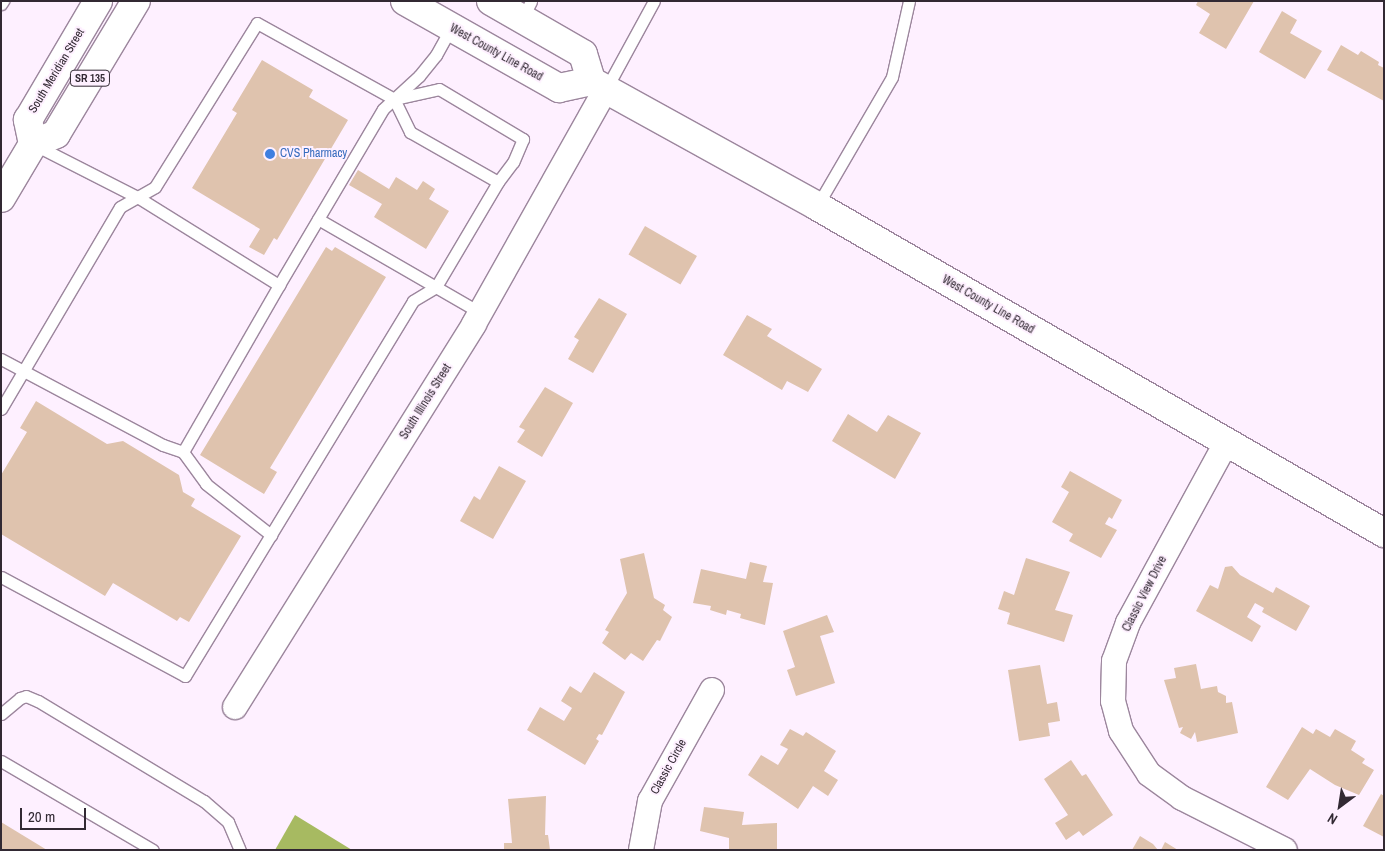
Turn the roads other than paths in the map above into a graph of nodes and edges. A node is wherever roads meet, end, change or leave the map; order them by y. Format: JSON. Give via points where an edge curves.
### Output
{"nodes":[{"id":1,"x":98,"y":1,"type":"edge"},
{"id":2,"x":136,"y":1,"type":"edge"},
{"id":3,"x":405,"y":1,"type":"edge"},
{"id":4,"x":491,"y":1,"type":"edge"},
{"id":5,"x":654,"y":1,"type":"edge"},
{"id":6,"x":909,"y":1,"type":"edge"},
{"id":7,"x":526,"y":10,"type":"edge"},
{"id":8,"x":452,"y":28,"type":"junction"},
{"id":9,"x":598,"y":85,"type":"junction"},
{"id":10,"x":394,"y":100,"type":"junction"},
{"id":11,"x":33,"y":144,"type":"junction"},
{"id":12,"x":498,"y":182,"type":"junction"},
{"id":13,"x":1,"y":198,"type":"edge"},
{"id":14,"x":139,"y":198,"type":"junction"},
{"id":15,"x":818,"y":206,"type":"junction"},
{"id":16,"x":318,"y":219,"type":"junction"},
{"id":17,"x":279,"y":285,"type":"junction"},
{"id":18,"x":436,"y":287,"type":"junction"},
{"id":19,"x":481,"y":313,"type":"junction"},
{"id":20,"x":1,"y":359,"type":"edge"},
{"id":21,"x":24,"y":371,"type":"junction"},
{"id":22,"x":1,"y":410,"type":"edge"},
{"id":23,"x":1226,"y":443,"type":"junction"},
{"id":24,"x":183,"y":452,"type":"junction"},
{"id":25,"x":1384,"y":532,"type":"edge"},
{"id":26,"x":271,"y":535,"type":"junction"},
{"id":27,"x":1,"y":577,"type":"edge"},
{"id":28,"x":712,"y":690,"type":"dead end"},
{"id":29,"x":235,"y":707,"type":"dead end"},
{"id":30,"x":1,"y":714,"type":"edge"},
{"id":31,"x":1,"y":761,"type":"edge"},
{"id":32,"x":153,"y":850,"type":"edge"},
{"id":33,"x":240,"y":850,"type":"edge"},
{"id":34,"x":641,"y":850,"type":"edge"},
{"id":35,"x":1285,"y":850,"type":"edge"}],
"edges":[{"from":1,"to":11,"type":"main road","name":"South Meridian Street","number":"SR 135","via":[[28,120]]},
{"from":2,"to":11,"type":"main road","number":"SR 135","via":[[56,134]]},
{"from":3,"to":8,"type":"main road","name":"West County Line Road"},
{"from":4,"to":7,"type":"main road"},
{"from":5,"to":9,"type":"lane"},
{"from":6,"to":15,"type":"lane","via":[[892,78]]},
{"from":7,"to":9,"type":"main road","via":[[583,54]]},
{"from":8,"to":9,"type":"main road","name":"West County Line Road","via":[[559,88]]},
{"from":8,"to":10,"type":"lane","via":[[436,55]]},
{"from":9,"to":15,"type":"main road","name":"West County Line Road"},
{"from":9,"to":19,"type":"street","name":"South Illinois Street"},
{"from":10,"to":12,"type":"lane","via":[[410,132]]},
{"from":10,"to":12,"type":"lane","via":[[439,89],[523,139],[513,162]]},
{"from":10,"to":14,"type":"lane","via":[[257,23],[155,187]]},
{"from":10,"to":16,"type":"lane","via":[[383,109]]},
{"from":11,"to":13,"type":"main road"},
{"from":11,"to":14,"type":"lane"},
{"from":12,"to":18,"type":"lane"},
{"from":14,"to":17,"type":"lane"},
{"from":14,"to":21,"type":"lane","via":[[120,207]]},
{"from":15,"to":23,"type":"main road","name":"West County Line Road"},
{"from":16,"to":17,"type":"lane"},
{"from":16,"to":18,"type":"lane"},
{"from":17,"to":24,"type":"lane"},
{"from":18,"to":19,"type":"lane"},
{"from":18,"to":26,"type":"lane","via":[[413,301]]},
{"from":19,"to":29,"type":"street","name":"South Illinois Street"},
{"from":20,"to":21,"type":"lane"},
{"from":21,"to":22,"type":"lane"},
{"from":21,"to":24,"type":"lane","via":[[164,446]]},
{"from":23,"to":25,"type":"main road","name":"West County Line Road"},
{"from":23,"to":35,"type":"street","name":"Classic View Drive","via":[[1128,623],[1114,661],[1114,701],[1121,731],[1149,774],[1182,798]]},
{"from":24,"to":26,"type":"lane","via":[[206,484]]},
{"from":26,"to":27,"type":"lane","via":[[185,676]]},
{"from":28,"to":34,"type":"street","name":"Classic Circle","via":[[650,801]]},
{"from":30,"to":33,"type":"lane","via":[[20,698],[26,696],[38,701],[204,801],[228,822]]},
{"from":31,"to":32,"type":"lane"}]}
